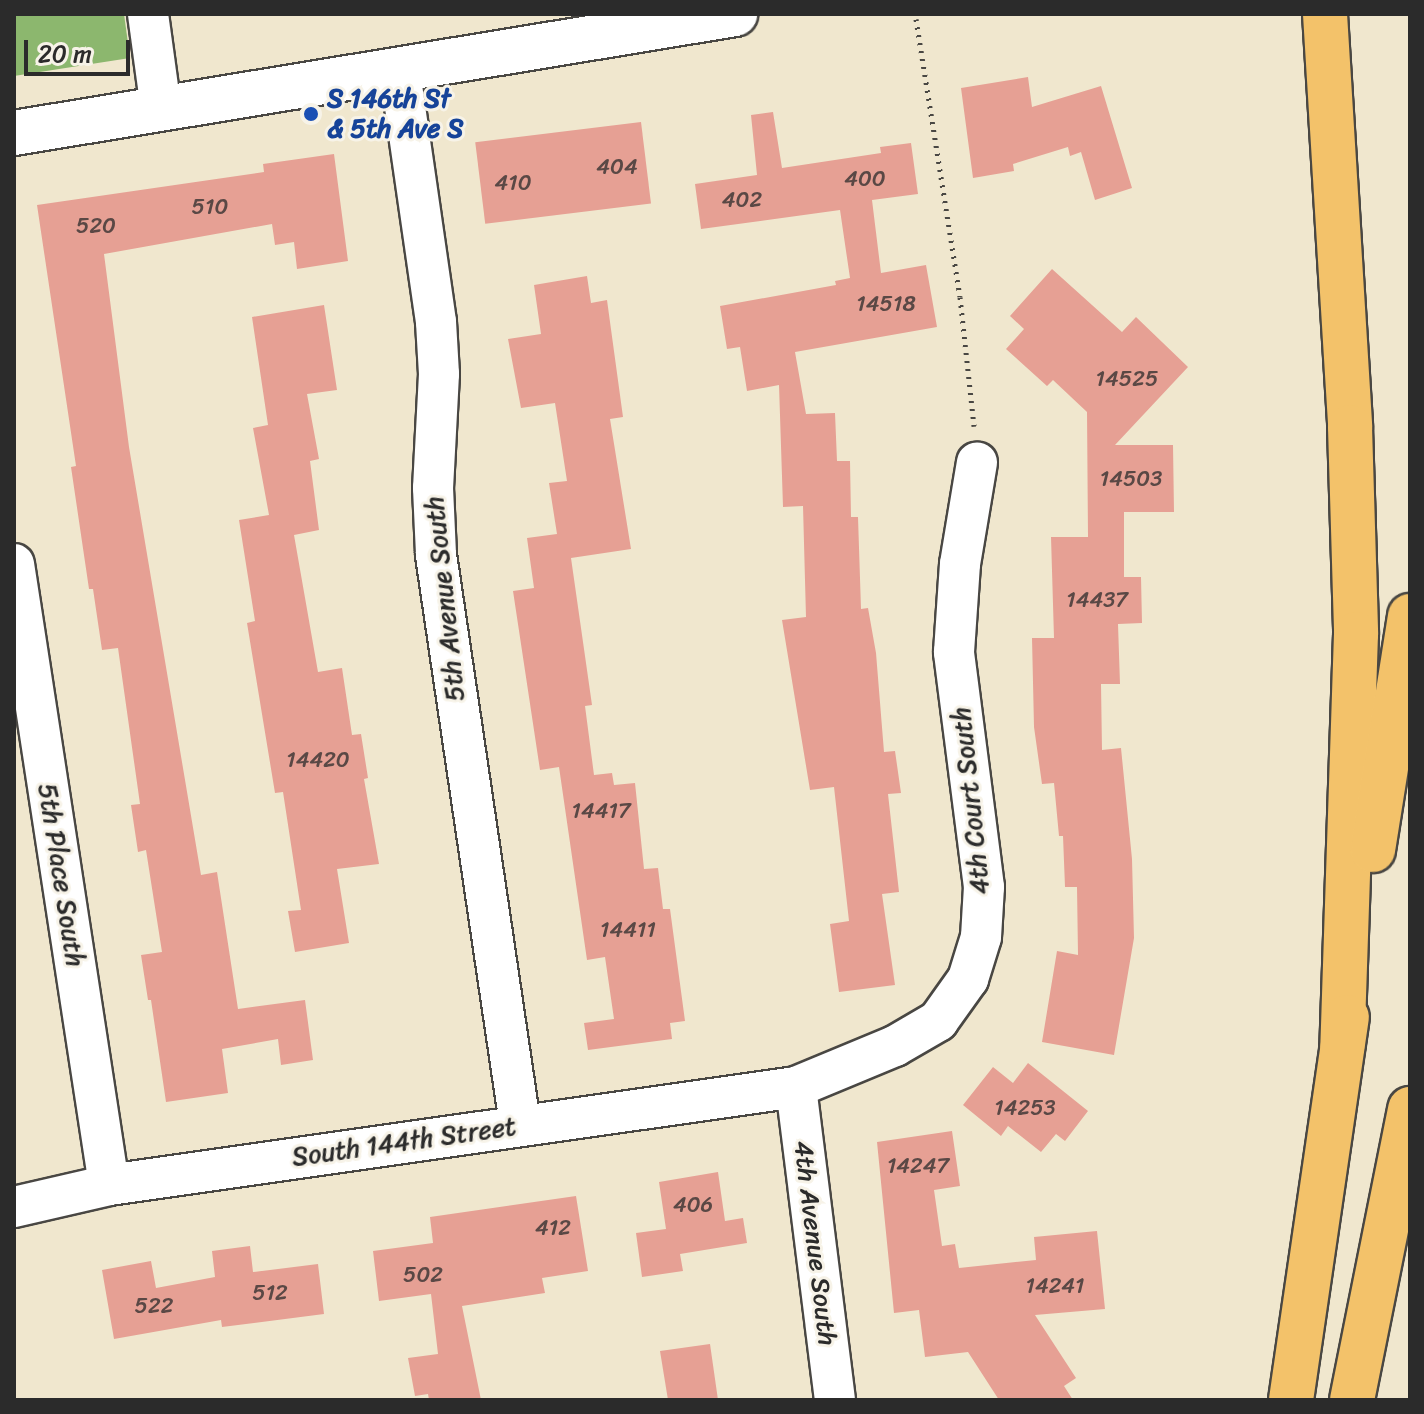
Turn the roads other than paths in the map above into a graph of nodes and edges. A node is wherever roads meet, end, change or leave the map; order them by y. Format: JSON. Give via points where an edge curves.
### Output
{"nodes":[{"id":1,"x":148,"y":14,"type":"edge"},
{"id":2,"x":735,"y":14,"type":"edge"},
{"id":3,"x":1321,"y":21,"type":"edge"},
{"id":4,"x":632,"y":22,"type":"edge"},
{"id":5,"x":400,"y":72,"type":"junction"},
{"id":6,"x":161,"y":109,"type":"junction"},
{"id":7,"x":14,"y":133,"type":"edge"},
{"id":8,"x":977,"y":462,"type":"road end"},
{"id":9,"x":14,"y":564,"type":"edge"},
{"id":10,"x":1410,"y":616,"type":"edge"},
{"id":11,"x":22,"y":664,"type":"edge"},
{"id":12,"x":1342,"y":1047,"type":"junction"},
{"id":13,"x":796,"y":1087,"type":"junction"},
{"id":14,"x":1410,"y":1109,"type":"edge"},
{"id":15,"x":520,"y":1124,"type":"junction"},
{"id":16,"x":109,"y":1185,"type":"junction"},
{"id":17,"x":14,"y":1207,"type":"edge"},
{"id":18,"x":835,"y":1400,"type":"edge"},
{"id":19,"x":1291,"y":1400,"type":"edge"},
{"id":20,"x":1352,"y":1400,"type":"edge"}],
"edges":[{"from":1,"to":6,"type":"street"},
{"from":2,"to":4,"type":"street"},
{"from":3,"to":12,"type":"highway","via":[[1350,427],[1356,634]]},
{"from":4,"to":5,"type":"street"},
{"from":5,"to":6,"type":"street"},
{"from":5,"to":15,"type":"street","name":"5th Avenue South","via":[[436,322],[436,555]]},
{"from":6,"to":7,"type":"street"},
{"from":8,"to":13,"type":"street","name":"4th Court South","via":[[960,564],[954,652],[984,887],[981,937],[968,979],[938,1021],[895,1046]]},
{"from":9,"to":11,"type":"street","name":"5th Place South"},
{"from":10,"to":12,"type":"highway"},
{"from":11,"to":16,"type":"street","name":"5th Place South"},
{"from":12,"to":19,"type":"highway"},
{"from":13,"to":15,"type":"street","name":"South 144th Street"},
{"from":13,"to":18,"type":"street","name":"4th Avenue South"},
{"from":14,"to":20,"type":"highway"},
{"from":15,"to":16,"type":"street","name":"South 144th Street"},
{"from":16,"to":17,"type":"street","name":"South 144th Street"}]}
